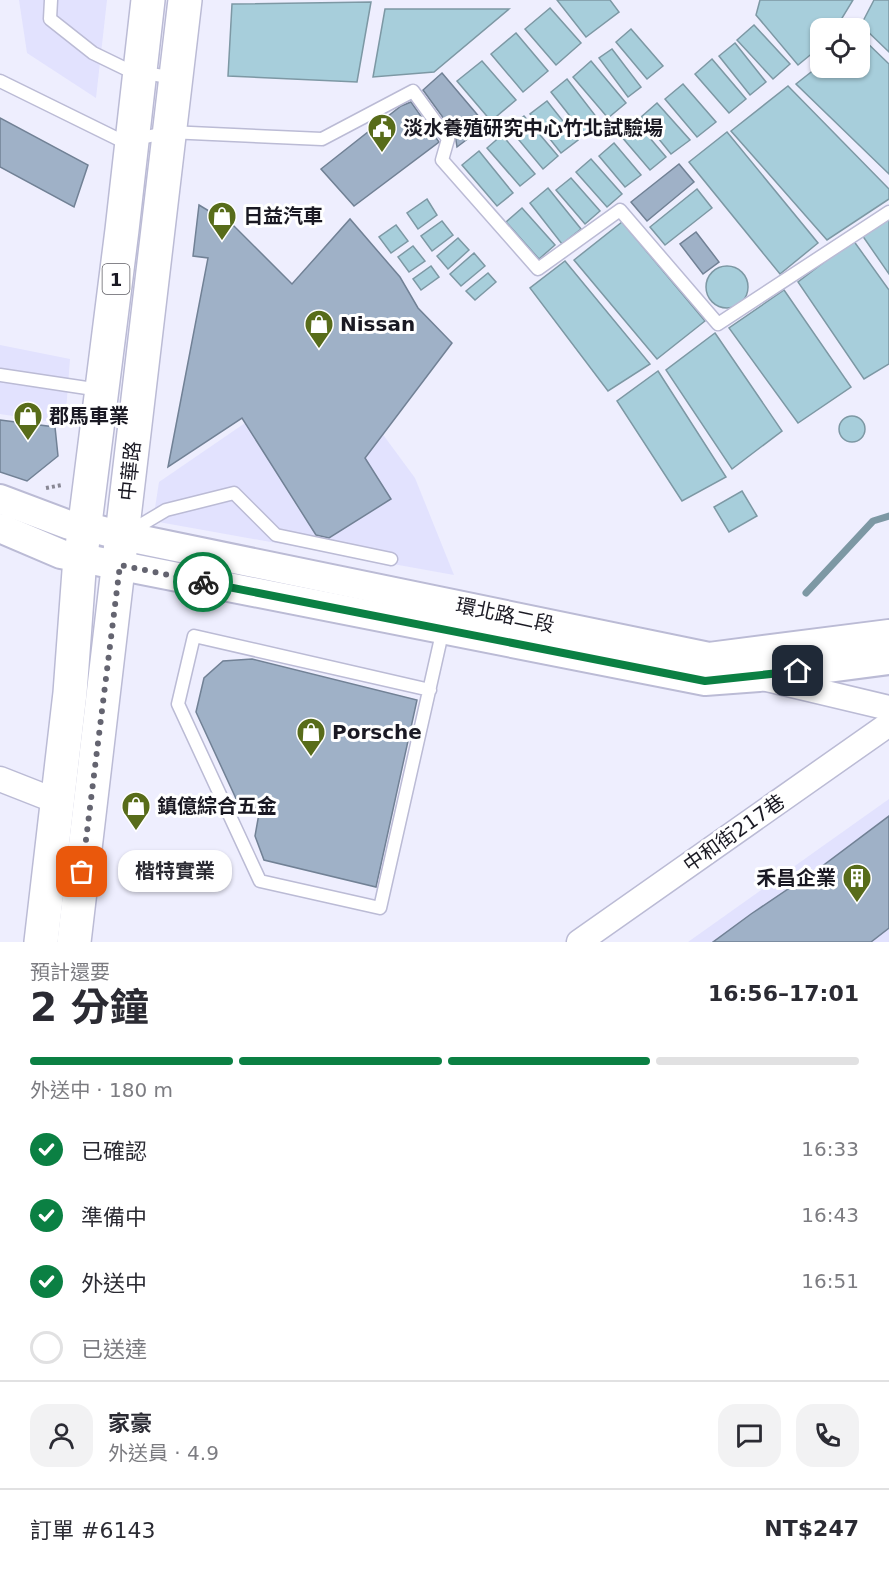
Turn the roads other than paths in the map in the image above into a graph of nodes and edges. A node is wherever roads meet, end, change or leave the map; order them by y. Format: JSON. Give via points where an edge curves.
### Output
{"nodes":[{"id":1,"x":51,"y":0,"type":"edge"},
{"id":2,"x":148,"y":0,"type":"edge"},
{"id":3,"x":185,"y":0,"type":"edge"},
{"id":4,"x":141,"y":74,"type":"junction"},
{"id":5,"x":176,"y":78,"type":"junction"},
{"id":6,"x":0,"y":81,"type":"edge"},
{"id":7,"x":169,"y":132,"type":"junction"},
{"id":8,"x":132,"y":140,"type":"junction"},
{"id":9,"x":889,"y":212,"type":"edge"},
{"id":10,"x":0,"y":375,"type":"edge"},
{"id":11,"x":103,"y":391,"type":"junction"},
{"id":12,"x":0,"y":499,"type":"edge"},
{"id":13,"x":0,"y":528,"type":"edge"},
{"id":14,"x":82,"y":542,"type":"junction"},
{"id":15,"x":121,"y":551,"type":"junction"},
{"id":16,"x":391,"y":559,"type":"dead end"},
{"id":17,"x":443,"y":629,"type":"junction"},
{"id":18,"x":858,"y":638,"type":"junction"},
{"id":19,"x":888,"y":657,"type":"edge"},
{"id":20,"x":845,"y":665,"type":"junction"},
{"id":21,"x":759,"y":677,"type":"junction"},
{"id":22,"x":430,"y":690,"type":"junction"},
{"id":23,"x":851,"y":699,"type":"junction"},
{"id":24,"x":889,"y":708,"type":"edge"},
{"id":25,"x":889,"y":724,"type":"edge"},
{"id":26,"x":0,"y":779,"type":"edge"},
{"id":27,"x":56,"y":801,"type":"junction"},
{"id":28,"x":41,"y":942,"type":"edge"},
{"id":29,"x":75,"y":942,"type":"edge"},
{"id":30,"x":579,"y":942,"type":"edge"}],
"edges":[{"from":1,"to":4,"type":"lane","via":[[50,19],[93,54]]},
{"from":2,"to":4,"type":"main road","name":"中華路","number":"1"},
{"from":3,"to":5,"type":"main road","name":"中華路","number":"1"},
{"from":4,"to":5,"type":"lane"},
{"from":4,"to":8,"type":"main road","name":"中華路","number":"1"},
{"from":5,"to":7,"type":"main road","name":"中華路","number":"1"},
{"from":6,"to":8,"type":"lane","via":[[120,140]]},
{"from":7,"to":8,"type":"lane"},
{"from":7,"to":9,"type":"lane","via":[[322,140],[413,91],[448,139],[442,160],[537,269],[621,210],[717,324]]},
{"from":7,"to":15,"type":"main road","name":"中華路","number":"1"},
{"from":8,"to":11,"type":"main road","name":"中華路","number":"1"},
{"from":10,"to":11,"type":"lane"},
{"from":11,"to":14,"type":"main road","name":"中華路","number":"1"},
{"from":12,"to":14,"type":"street","via":[[69,525]]},
{"from":13,"to":14,"type":"street","via":[[61,554]]},
{"from":14,"to":15,"type":"street"},
{"from":14,"to":27,"type":"main road","name":"中華路","number":"1","via":[[70,693]]},
{"from":15,"to":16,"type":"lane","via":[[166,510],[234,494],[276,535]]},
{"from":15,"to":17,"type":"street","name":"環北路二段"},
{"from":15,"to":18,"type":"street","name":"環北路二段","via":[[709,657]]},
{"from":15,"to":29,"type":"main road","name":"中華路","number":"1"},
{"from":17,"to":21,"type":"street","name":"環北路二段","via":[[705,681]]},
{"from":17,"to":22,"type":"lane"},
{"from":18,"to":19,"type":"street","name":"環北路二段"},
{"from":18,"to":20,"type":"street"},
{"from":19,"to":20,"type":"street","name":"環北路二段"},
{"from":20,"to":21,"type":"street","name":"環北路二段"},
{"from":20,"to":23,"type":"street"},
{"from":21,"to":23,"type":"street"},
{"from":22,"to":22,"type":"lane","via":[[380,908],[260,881],[178,704],[194,636]]},
{"from":23,"to":24,"type":"street"},
{"from":25,"to":30,"type":"street","name":"中和街217巷"},
{"from":26,"to":27,"type":"street"},
{"from":27,"to":28,"type":"main road","name":"中華路","number":"1"}]}
